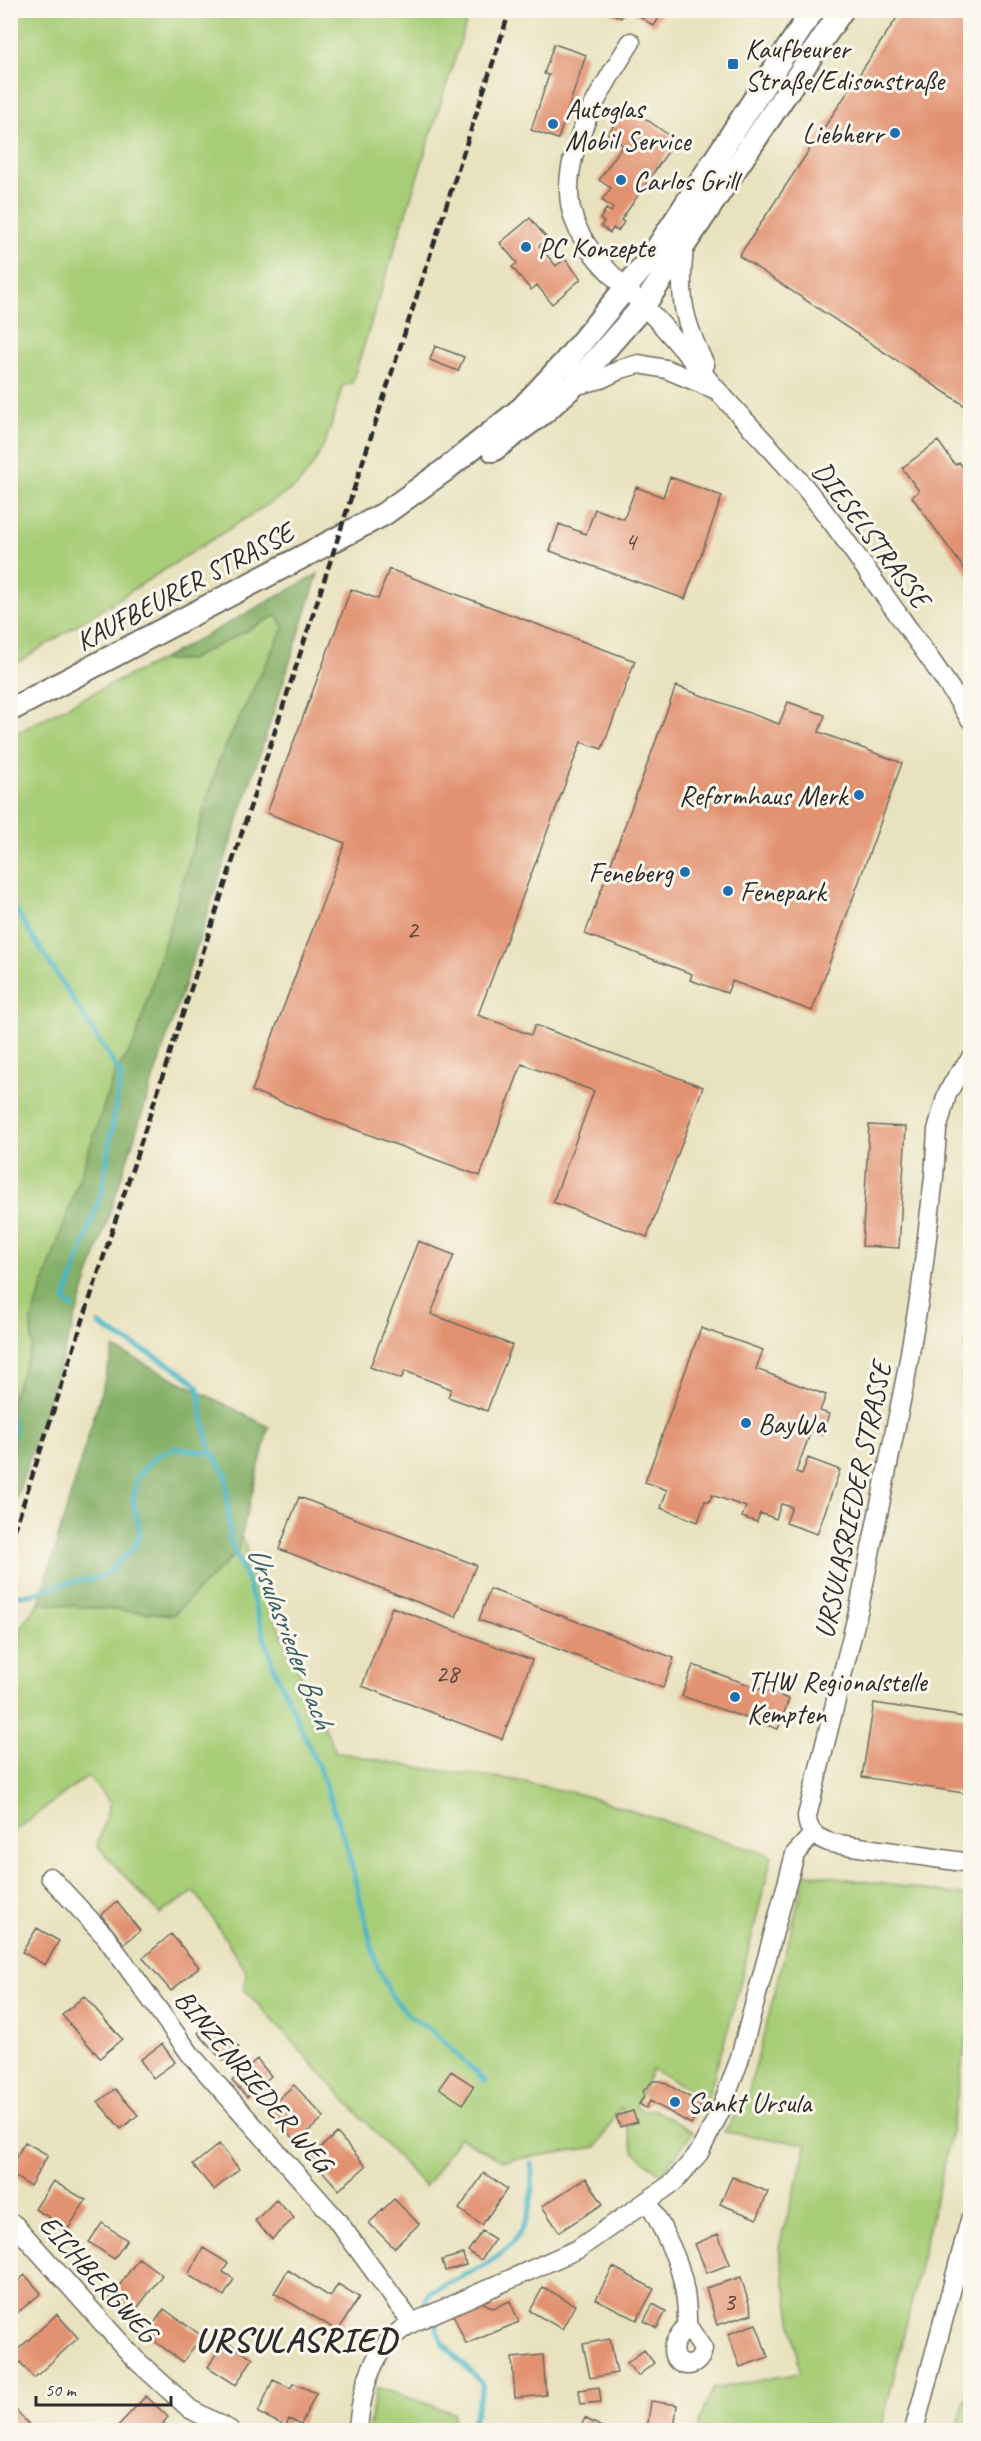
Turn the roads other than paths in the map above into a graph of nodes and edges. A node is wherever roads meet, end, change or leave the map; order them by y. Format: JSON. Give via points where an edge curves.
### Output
{"nodes":[{"id":1,"x":813,"y":10,"type":"edge"},
{"id":2,"x":842,"y":10,"type":"edge"},
{"id":3,"x":631,"y":42,"type":"dead end"},
{"id":4,"x":684,"y":249,"type":"junction"},
{"id":5,"x":626,"y":290,"type":"junction"},
{"id":6,"x":644,"y":305,"type":"junction"},
{"id":7,"x":573,"y":386,"type":"junction"},
{"id":8,"x":718,"y":391,"type":"junction"},
{"id":9,"x":384,"y":514,"type":"junction"},
{"id":10,"x":10,"y":710,"type":"edge"},
{"id":11,"x":970,"y":718,"type":"edge"},
{"id":12,"x":970,"y":1059,"type":"edge"},
{"id":13,"x":813,"y":1834,"type":"junction"},
{"id":14,"x":970,"y":1863,"type":"edge"},
{"id":15,"x":50,"y":1877,"type":"dead end"},
{"id":16,"x":648,"y":2201,"type":"junction"},
{"id":17,"x":970,"y":2220,"type":"edge"},
{"id":18,"x":12,"y":2223,"type":"edge"},
{"id":19,"x":425,"y":2317,"type":"junction"},
{"id":20,"x":687,"y":2325,"type":"dead end"},
{"id":21,"x":230,"y":2430,"type":"edge"},
{"id":22,"x":358,"y":2430,"type":"edge"},
{"id":23,"x":914,"y":2430,"type":"edge"}],
"edges":[{"from":1,"to":5,"type":"main road","name":"KAUFBEURER STRASSE"},
{"from":2,"to":4,"type":"main road","name":"KAUFBEURER STRASSE"},
{"from":3,"to":5,"type":"street","name":"DIESELSTRASSE","via":[[590,112],[569,175],[569,201],[577,226],[589,247]]},
{"from":4,"to":6,"type":"main road","name":"KAUFBEURER STRASSE"},
{"from":4,"to":8,"type":"street","name":"DIESELSTRASSE","via":[[684,313],[691,337]]},
{"from":5,"to":6,"type":"street","name":"DIESELSTRASSE"},
{"from":5,"to":9,"type":"main road","name":"KAUFBEURER STRASSE","via":[[522,408]]},
{"from":6,"to":7,"type":"main road","name":"KAUFBEURER STRASSE"},
{"from":6,"to":8,"type":"street","name":"DIESELSTRASSE"},
{"from":7,"to":8,"type":"street","name":"DIESELSTRASSE","via":[[639,364],[666,369]]},
{"from":7,"to":9,"type":"main road","name":"KAUFBEURER STRASSE","via":[[447,486]]},
{"from":8,"to":11,"type":"street","name":"DIESELSTRASSE","via":[[829,518]]},
{"from":9,"to":10,"type":"main road","name":"KAUFBEURER STRASSE"},
{"from":12,"to":13,"type":"street","name":"URSULASRIEDER STRASSE","via":[[947,1094],[937,1130],[921,1288],[859,1608],[807,1816]]},
{"from":13,"to":14,"type":"street","via":[[831,1843]]},
{"from":13,"to":16,"type":"street","via":[[795,1854],[739,2061],[719,2114],[699,2153],[674,2182]]},
{"from":15,"to":19,"type":"street","name":"BINZENRIEDER WEG","via":[[105,1936],[191,2055]]},
{"from":16,"to":19,"type":"street","via":[[578,2249]]},
{"from":16,"to":20,"type":"street","via":[[680,2265],[688,2300]]},
{"from":17,"to":23,"type":"street"},
{"from":18,"to":21,"type":"street","name":"EICHBERGWEG","via":[[135,2359],[190,2409]]},
{"from":19,"to":22,"type":"street","via":[[390,2338],[376,2361],[365,2381]]}]}
